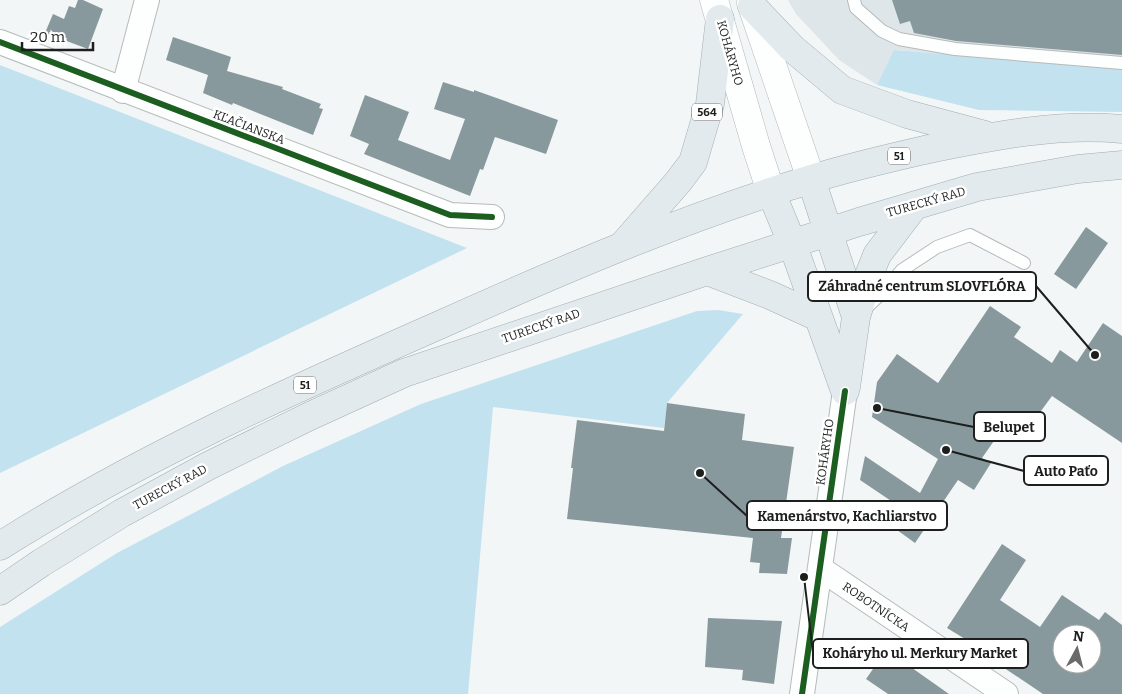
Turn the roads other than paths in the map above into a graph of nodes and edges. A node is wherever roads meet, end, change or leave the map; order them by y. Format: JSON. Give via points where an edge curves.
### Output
{"nodes":[{"id":1,"x":147,"y":0,"type":"edge"},
{"id":2,"x":854,"y":0,"type":"edge"},
{"id":3,"x":751,"y":3,"type":"edge"},
{"id":4,"x":717,"y":10,"type":"edge"},
{"id":5,"x":0,"y":42,"type":"edge"},
{"id":6,"x":1122,"y":63,"type":"edge"},
{"id":7,"x":123,"y":91,"type":"junction"},
{"id":8,"x":1122,"y":129,"type":"edge"},
{"id":9,"x":988,"y":136,"type":"junction"},
{"id":10,"x":1122,"y":165,"type":"edge"},
{"id":11,"x":811,"y":179,"type":"junction"},
{"id":12,"x":771,"y":192,"type":"junction"},
{"id":13,"x":915,"y":205,"type":"junction"},
{"id":14,"x":492,"y":217,"type":"dead end"},
{"id":15,"x":828,"y":232,"type":"junction"},
{"id":16,"x":792,"y":243,"type":"junction"},
{"id":17,"x":622,"y":247,"type":"junction"},
{"id":18,"x":1024,"y":263,"type":"dead end"},
{"id":19,"x":706,"y":271,"type":"junction"},
{"id":20,"x":818,"y":317,"type":"junction"},
{"id":21,"x":856,"y":317,"type":"junction"},
{"id":22,"x":845,"y":391,"type":"junction"},
{"id":23,"x":0,"y":546,"type":"edge"},
{"id":24,"x":821,"y":569,"type":"junction"},
{"id":25,"x":0,"y":591,"type":"edge"},
{"id":26,"x":802,"y":694,"type":"edge"},
{"id":27,"x":1006,"y":694,"type":"edge"}],
"edges":[{"from":1,"to":7,"type":"street"},
{"from":2,"to":6,"type":"lane","via":[[856,8],[882,31],[899,39],[955,49]]},
{"from":3,"to":9,"type":"main road","via":[[792,48],[842,90],[907,114]]},
{"from":3,"to":11,"type":"main road"},
{"from":4,"to":12,"type":"main road","name":"KOHÁRYHO","number":"564"},
{"from":4,"to":17,"type":"main road","number":"564","via":[[710,104],[693,162]]},
{"from":5,"to":7,"type":"street","name":"KĽAČIANSKA"},
{"from":7,"to":14,"type":"street","name":"KĽAČIANSKA","via":[[450,215]]},
{"from":8,"to":9,"type":"main road","number":"51","via":[[1053,130]]},
{"from":9,"to":11,"type":"main road","number":"51"},
{"from":10,"to":13,"type":"main road","name":"TURECKÝ RAD","number":"51","via":[[1078,169],[977,187]]},
{"from":11,"to":12,"type":"main road","number":"51"},
{"from":11,"to":15,"type":"main road"},
{"from":12,"to":16,"type":"main road"},
{"from":12,"to":17,"type":"main road","number":"51"},
{"from":13,"to":15,"type":"main road","name":"TURECKÝ RAD","number":"51"},
{"from":13,"to":21,"type":"main road","via":[[877,255]]},
{"from":15,"to":16,"type":"main road","name":"TURECKÝ RAD","number":"51"},
{"from":15,"to":21,"type":"main road"},
{"from":16,"to":19,"type":"main road","name":"TURECKÝ RAD","number":"51"},
{"from":16,"to":20,"type":"main road"},
{"from":17,"to":23,"type":"main road","number":"51","via":[[338,370],[173,448],[95,489]]},
{"from":18,"to":21,"type":"lane","via":[[970,235],[937,247],[902,270]]},
{"from":19,"to":20,"type":"main road"},
{"from":19,"to":25,"type":"main road","name":"TURECKÝ RAD","number":"51","via":[[404,374],[310,416],[122,513]]},
{"from":20,"to":22,"type":"main road"},
{"from":21,"to":22,"type":"main road"},
{"from":22,"to":24,"type":"street","name":"KOHÁRYHO"},
{"from":24,"to":26,"type":"street","name":"KOHÁRYHO"},
{"from":24,"to":27,"type":"street","name":"ROBOTNÍCKA"}]}
